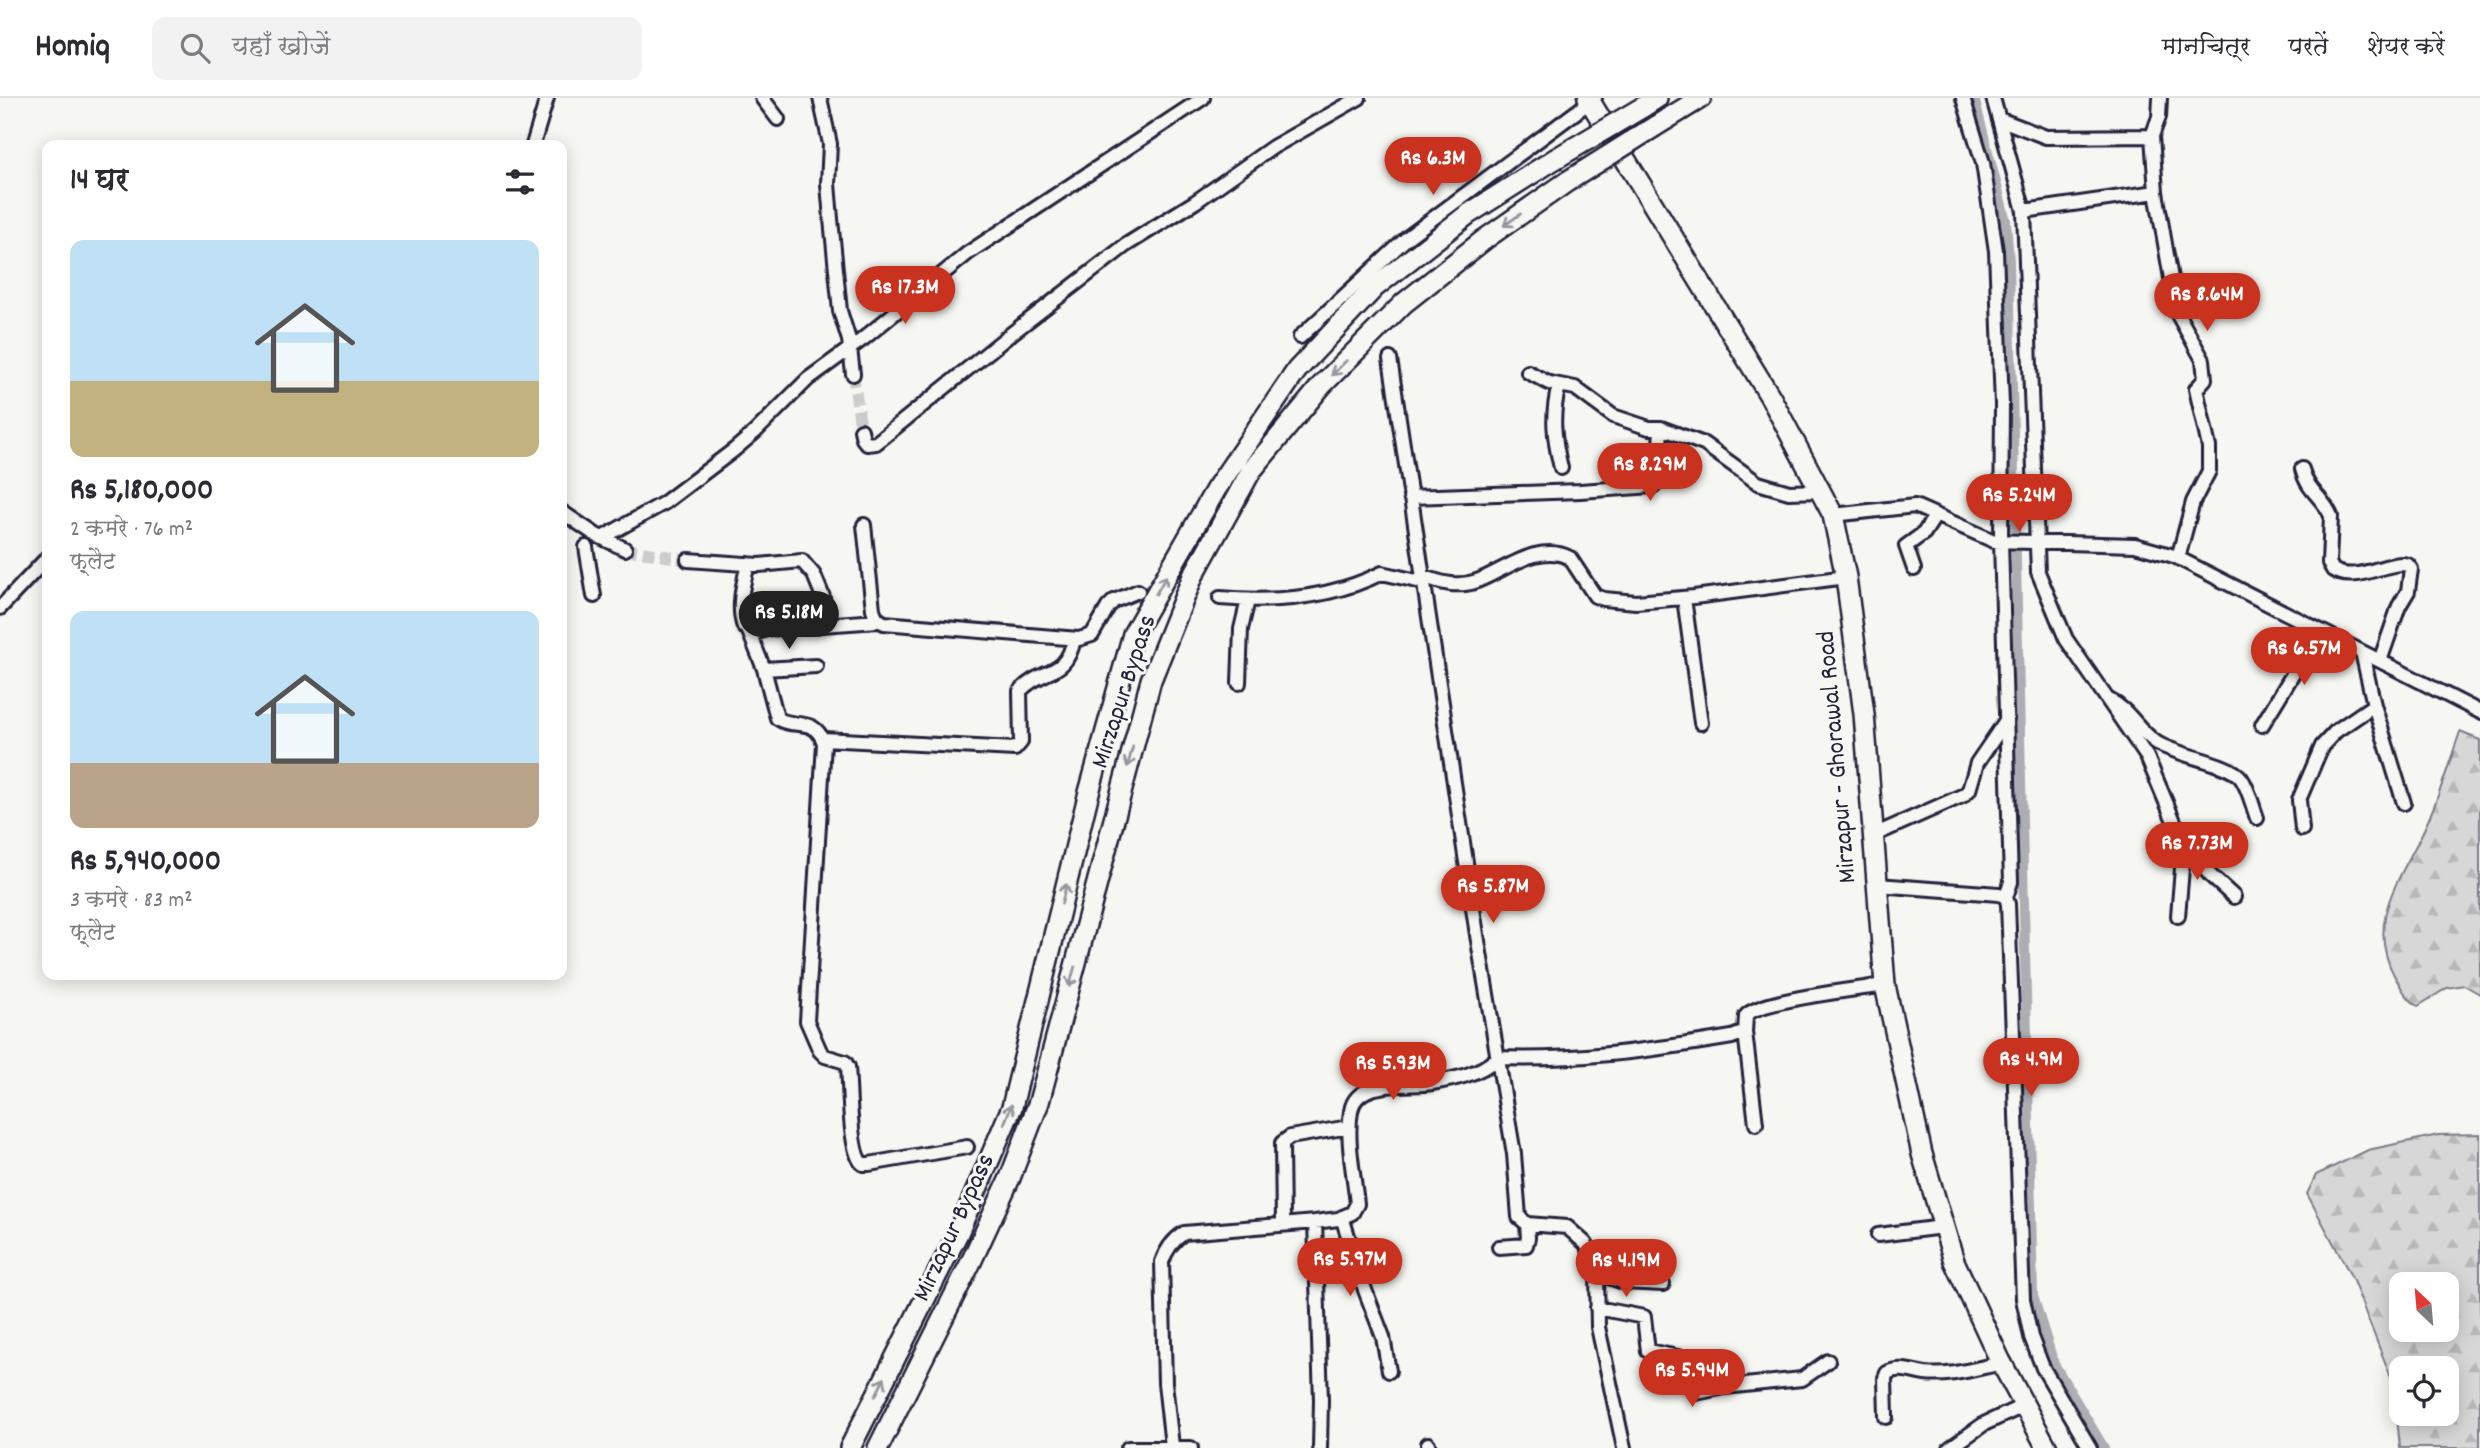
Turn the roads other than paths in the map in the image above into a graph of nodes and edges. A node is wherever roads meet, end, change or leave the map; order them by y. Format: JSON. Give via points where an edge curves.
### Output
{"nodes":[{"id":1,"x":547,"y":98,"type":"edge"},
{"id":2,"x":762,"y":98,"type":"edge"},
{"id":3,"x":820,"y":98,"type":"edge"},
{"id":4,"x":1203,"y":98,"type":"edge"},
{"id":5,"x":1360,"y":98,"type":"edge"},
{"id":6,"x":1702,"y":98,"type":"edge"},
{"id":7,"x":1963,"y":98,"type":"edge"},
{"id":8,"x":1993,"y":98,"type":"edge"},
{"id":9,"x":2160,"y":98,"type":"edge"},
{"id":10,"x":1591,"y":99,"type":"edge"},
{"id":11,"x":1650,"y":102,"type":"edge"},
{"id":12,"x":778,"y":119,"type":"dead end"},
{"id":13,"x":1999,"y":119,"type":"junction"},
{"id":14,"x":2152,"y":136,"type":"junction"},
{"id":15,"x":534,"y":140,"type":"edge"},
{"id":16,"x":2156,"y":192,"type":"junction"},
{"id":17,"x":2024,"y":211,"type":"junction"},
{"id":18,"x":1300,"y":337,"type":"dead end"},
{"id":19,"x":849,"y":349,"type":"junction"},
{"id":20,"x":1390,"y":359,"type":"dead end"},
{"id":21,"x":1528,"y":372,"type":"dead end"},
{"id":22,"x":853,"y":374,"type":"tunnel mouth"},
{"id":23,"x":1559,"y":386,"type":"junction"},
{"id":24,"x":1661,"y":428,"type":"junction"},
{"id":25,"x":861,"y":430,"type":"dead end"},
{"id":26,"x":1561,"y":468,"type":"dead end"},
{"id":27,"x":2302,"y":469,"type":"dead end"},
{"id":28,"x":1822,"y":491,"type":"junction"},
{"id":29,"x":1410,"y":497,"type":"junction"},
{"id":30,"x":567,"y":515,"type":"edge"},
{"id":31,"x":1833,"y":515,"type":"junction"},
{"id":32,"x":1935,"y":516,"type":"junction"},
{"id":33,"x":864,"y":525,"type":"dead end"},
{"id":34,"x":602,"y":538,"type":"junction"},
{"id":35,"x":2005,"y":542,"type":"junction"},
{"id":36,"x":2030,"y":543,"type":"junction"},
{"id":37,"x":586,"y":547,"type":"dead end"},
{"id":38,"x":625,"y":549,"type":"tunnel mouth"},
{"id":39,"x":2178,"y":558,"type":"junction"},
{"id":40,"x":688,"y":560,"type":"tunnel mouth"},
{"id":41,"x":42,"y":563,"type":"edge"},
{"id":42,"x":748,"y":564,"type":"junction"},
{"id":43,"x":1914,"y":569,"type":"dead end"},
{"id":44,"x":1423,"y":576,"type":"junction"},
{"id":45,"x":1846,"y":577,"type":"junction"},
{"id":46,"x":1138,"y":591,"type":"dead end"},
{"id":47,"x":594,"y":596,"type":"dead end"},
{"id":48,"x":823,"y":597,"type":"dead end"},
{"id":49,"x":1220,"y":598,"type":"dead end"},
{"id":50,"x":1684,"y":598,"type":"junction"},
{"id":51,"x":1248,"y":600,"type":"junction"},
{"id":52,"x":0,"y":608,"type":"edge"},
{"id":53,"x":878,"y":621,"type":"junction"},
{"id":54,"x":2323,"y":632,"type":"junction"},
{"id":55,"x":751,"y":635,"type":"junction"},
{"id":56,"x":1074,"y":639,"type":"junction"},
{"id":57,"x":2362,"y":652,"type":"junction"},
{"id":58,"x":2380,"y":661,"type":"junction"},
{"id":59,"x":816,"y":666,"type":"dead end"},
{"id":60,"x":764,"y":669,"type":"junction"},
{"id":61,"x":1239,"y":683,"type":"dead end"},
{"id":62,"x":2105,"y":699,"type":"junction"},
{"id":63,"x":2374,"y":705,"type":"junction"},
{"id":64,"x":2480,"y":712,"type":"edge"},
{"id":65,"x":2007,"y":719,"type":"junction"},
{"id":66,"x":1702,"y":723,"type":"dead end"},
{"id":67,"x":2262,"y":725,"type":"dead end"},
{"id":68,"x":823,"y":739,"type":"junction"},
{"id":69,"x":2404,"y":803,"type":"dead end"},
{"id":70,"x":2257,"y":818,"type":"dead end"},
{"id":71,"x":2302,"y":829,"type":"dead end"},
{"id":72,"x":1874,"y":835,"type":"junction"},
{"id":73,"x":2184,"y":845,"type":"junction"},
{"id":74,"x":1877,"y":884,"type":"junction"},
{"id":75,"x":2006,"y":897,"type":"junction"},
{"id":76,"x":2234,"y":897,"type":"dead end"},
{"id":77,"x":2178,"y":916,"type":"dead end"},
{"id":78,"x":1885,"y":985,"type":"junction"},
{"id":79,"x":1745,"y":1032,"type":"junction"},
{"id":80,"x":1497,"y":1058,"type":"junction"},
{"id":81,"x":1756,"y":1124,"type":"dead end"},
{"id":82,"x":1349,"y":1127,"type":"junction"},
{"id":83,"x":967,"y":1147,"type":"dead end"},
{"id":84,"x":1342,"y":1217,"type":"junction"},
{"id":85,"x":1315,"y":1222,"type":"junction"},
{"id":86,"x":1283,"y":1224,"type":"junction"},
{"id":87,"x":1527,"y":1224,"type":"junction"},
{"id":88,"x":1943,"y":1227,"type":"junction"},
{"id":89,"x":1878,"y":1235,"type":"dead end"},
{"id":90,"x":1499,"y":1247,"type":"dead end"},
{"id":91,"x":1597,"y":1273,"type":"junction"},
{"id":92,"x":1663,"y":1284,"type":"dead end"},
{"id":93,"x":1597,"y":1308,"type":"junction"},
{"id":94,"x":1828,"y":1361,"type":"dead end"},
{"id":95,"x":2002,"y":1363,"type":"junction"},
{"id":96,"x":1389,"y":1371,"type":"dead end"},
{"id":97,"x":2023,"y":1406,"type":"junction"},
{"id":98,"x":1886,"y":1417,"type":"dead end"},
{"id":99,"x":1172,"y":1446,"type":"edge"},
{"id":100,"x":850,"y":1448,"type":"edge"},
{"id":101,"x":878,"y":1448,"type":"edge"},
{"id":102,"x":1128,"y":1448,"type":"edge"},
{"id":103,"x":1191,"y":1448,"type":"edge"},
{"id":104,"x":1320,"y":1448,"type":"edge"},
{"id":105,"x":1624,"y":1448,"type":"edge"},
{"id":106,"x":1950,"y":1448,"type":"edge"},
{"id":107,"x":2047,"y":1448,"type":"edge"},
{"id":108,"x":2090,"y":1448,"type":"edge"}],
"edges":[{"from":1,"to":15,"type":"street"},
{"from":2,"to":12,"type":"street"},
{"from":3,"to":19,"type":"street","via":[[830,144],[831,219],[840,311]]},
{"from":4,"to":19,"type":"street","via":[[968,253]]},
{"from":5,"to":25,"type":"street","via":[[1273,147],[1126,245],[876,443],[867,444]]},
{"from":6,"to":101,"type":"main road","name":"Mirzapur Bypass","one_way":true,"bridge":true,"via":[[1568,181],[1404,303],[1322,385],[1251,471],[1193,576],[1151,680],[1039,1102],[1010,1178]]},
{"from":7,"to":35,"type":"street","via":[[1983,163],[1996,251]]},
{"from":8,"to":13,"type":"street"},
{"from":9,"to":14,"type":"street","via":[[2160,117]]},
{"from":10,"to":18,"type":"street","via":[[1408,237]]},
{"from":10,"to":28,"type":"main road","name":"Mirzapur - Ghorawal Road"},
{"from":100,"to":11,"type":"main road","one_way":true,"bridge":true,"via":[[958,1233],[1012,1107],[1133,634],[1216,489],[1297,370],[1375,286],[1466,215]]},
{"from":13,"to":14,"type":"street","via":[[2046,137]]},
{"from":13,"to":17,"type":"street"},
{"from":14,"to":16,"type":"street"},
{"from":16,"to":17,"type":"street"},
{"from":16,"to":39,"type":"street","via":[[2177,313],[2206,368],[2205,379],[2196,389],[2209,447],[2209,471],[2193,502]]},
{"from":17,"to":36,"type":"street","via":[[2031,332]]},
{"from":19,"to":22,"type":"street"},
{"from":19,"to":34,"type":"street","via":[[808,379],[755,432],[664,503]]},
{"from":20,"to":29,"type":"street"},
{"from":21,"to":23,"type":"street"},
{"from":23,"to":24,"type":"street","via":[[1575,388],[1613,416]]},
{"from":23,"to":26,"type":"street","via":[[1553,433]]},
{"from":24,"to":28,"type":"street","via":[[1704,444],[1758,483],[1789,492]]},
{"from":24,"to":29,"type":"street","via":[[1658,481],[1653,486]]},
{"from":27,"to":58,"type":"street","via":[[2307,484],[2328,508],[2333,570],[2365,573],[2403,564],[2412,569],[2408,592]]},
{"from":28,"to":31,"type":"main road","name":"Mirzapur - Ghorawal Road"},
{"from":29,"to":44,"type":"street"},
{"from":30,"to":34,"type":"street"},
{"from":31,"to":32,"type":"street","via":[[1915,506]]},
{"from":31,"to":45,"type":"main road","name":"Mirzapur - Ghorawal Road"},
{"from":32,"to":35,"type":"street","via":[[1989,540]]},
{"from":32,"to":43,"type":"street","via":[[1924,533],[1906,546]]},
{"from":33,"to":53,"type":"street"},
{"from":34,"to":38,"type":"street"},
{"from":35,"to":36,"type":"street"},
{"from":35,"to":65,"type":"street"},
{"from":36,"to":39,"type":"street","via":[[2135,545]]},
{"from":36,"to":62,"type":"street","via":[[2066,639]]},
{"from":37,"to":47,"type":"street"},
{"from":39,"to":54,"type":"street"},
{"from":40,"to":42,"type":"street"},
{"from":41,"to":52,"type":"street"},
{"from":42,"to":48,"type":"street","via":[[802,561]]},
{"from":42,"to":55,"type":"street","via":[[741,619]]},
{"from":44,"to":50,"type":"street","via":[[1441,584],[1475,582],[1532,556],[1563,554],[1595,596],[1636,603]]},
{"from":44,"to":51,"type":"street","via":[[1416,581],[1382,573],[1324,593]]},
{"from":44,"to":80,"type":"street"},
{"from":45,"to":50,"type":"street"},
{"from":45,"to":72,"type":"main road","name":"Mirzapur - Ghorawal Road"},
{"from":46,"to":56,"type":"street","via":[[1114,601],[1092,635]]},
{"from":49,"to":51,"type":"street"},
{"from":50,"to":66,"type":"street"},
{"from":51,"to":61,"type":"street","via":[[1241,629]]},
{"from":53,"to":55,"type":"street","via":[[766,629]]},
{"from":53,"to":56,"type":"street"},
{"from":54,"to":57,"type":"street"},
{"from":54,"to":67,"type":"street","via":[[2301,659]]},
{"from":55,"to":60,"type":"street"},
{"from":56,"to":68,"type":"street","via":[[1064,664],[1020,691],[1021,742],[1015,749]]},
{"from":57,"to":58,"type":"street"},
{"from":57,"to":63,"type":"street"},
{"from":58,"to":64,"type":"street"},
{"from":59,"to":60,"type":"street"},
{"from":60,"to":68,"type":"street","via":[[777,718],[809,725]]},
{"from":62,"to":70,"type":"street","via":[[2125,710],[2159,744],[2232,769],[2243,781]]},
{"from":62,"to":73,"type":"street","via":[[2147,757]]},
{"from":63,"to":69,"type":"street"},
{"from":63,"to":71,"type":"street","via":[[2322,746],[2299,800]]},
{"from":65,"to":72,"type":"street","via":[[1977,763],[1964,795]]},
{"from":65,"to":75,"type":"street","via":[[2011,882]]},
{"from":68,"to":83,"type":"street","via":[[807,1021],[820,1051],[848,1067],[853,1144],[860,1163]]},
{"from":72,"to":74,"type":"main road","name":"Mirzapur - Ghorawal Road"},
{"from":73,"to":76,"type":"street"},
{"from":73,"to":77,"type":"street"},
{"from":74,"to":75,"type":"street"},
{"from":74,"to":78,"type":"main road","name":"Mirzapur - Ghorawal Road"},
{"from":75,"to":108,"type":"street","via":[[2023,1299],[2043,1368]]},
{"from":78,"to":79,"type":"street","via":[[1755,1008],[1746,1016]]},
{"from":78,"to":88,"type":"main road","name":"Mirzapur - Ghorawal Road"},
{"from":79,"to":80,"type":"street","via":[[1620,1053]]},
{"from":79,"to":81,"type":"street"},
{"from":80,"to":82,"type":"street","via":[[1485,1068],[1452,1079],[1381,1086],[1360,1095],[1351,1109]]},
{"from":80,"to":87,"type":"street","via":[[1514,1154],[1519,1217]]},
{"from":82,"to":84,"type":"street","via":[[1357,1204],[1352,1213]]},
{"from":82,"to":86,"type":"street","via":[[1290,1137],[1282,1143]]},
{"from":84,"to":85,"type":"street"},
{"from":84,"to":96,"type":"street","via":[[1383,1337]]},
{"from":85,"to":86,"type":"street"},
{"from":85,"to":104,"type":"street"},
{"from":86,"to":99,"type":"street","via":[[1184,1233],[1165,1254],[1165,1382]]},
{"from":87,"to":90,"type":"street","via":[[1525,1245]]},
{"from":87,"to":91,"type":"street","via":[[1573,1231],[1593,1255]]},
{"from":88,"to":89,"type":"street"},
{"from":88,"to":95,"type":"main road","name":"Mirzapur - Ghorawal Road"},
{"from":91,"to":92,"type":"street","via":[[1623,1282]]},
{"from":91,"to":93,"type":"street"},
{"from":93,"to":94,"type":"street","via":[[1644,1317],[1648,1351],[1688,1362],[1696,1393],[1802,1379]]},
{"from":93,"to":105,"type":"street"},
{"from":95,"to":97,"type":"main road","name":"Mirzapur - Ghorawal Road"},
{"from":95,"to":98,"type":"street","via":[[1935,1375],[1892,1370],[1885,1378]]},
{"from":97,"to":106,"type":"street","via":[[1984,1424]]},
{"from":97,"to":107,"type":"main road","name":"Mirzapur - Ghorawal Road"},
{"from":99,"to":102,"type":"street"},
{"from":99,"to":103,"type":"street"}]}
